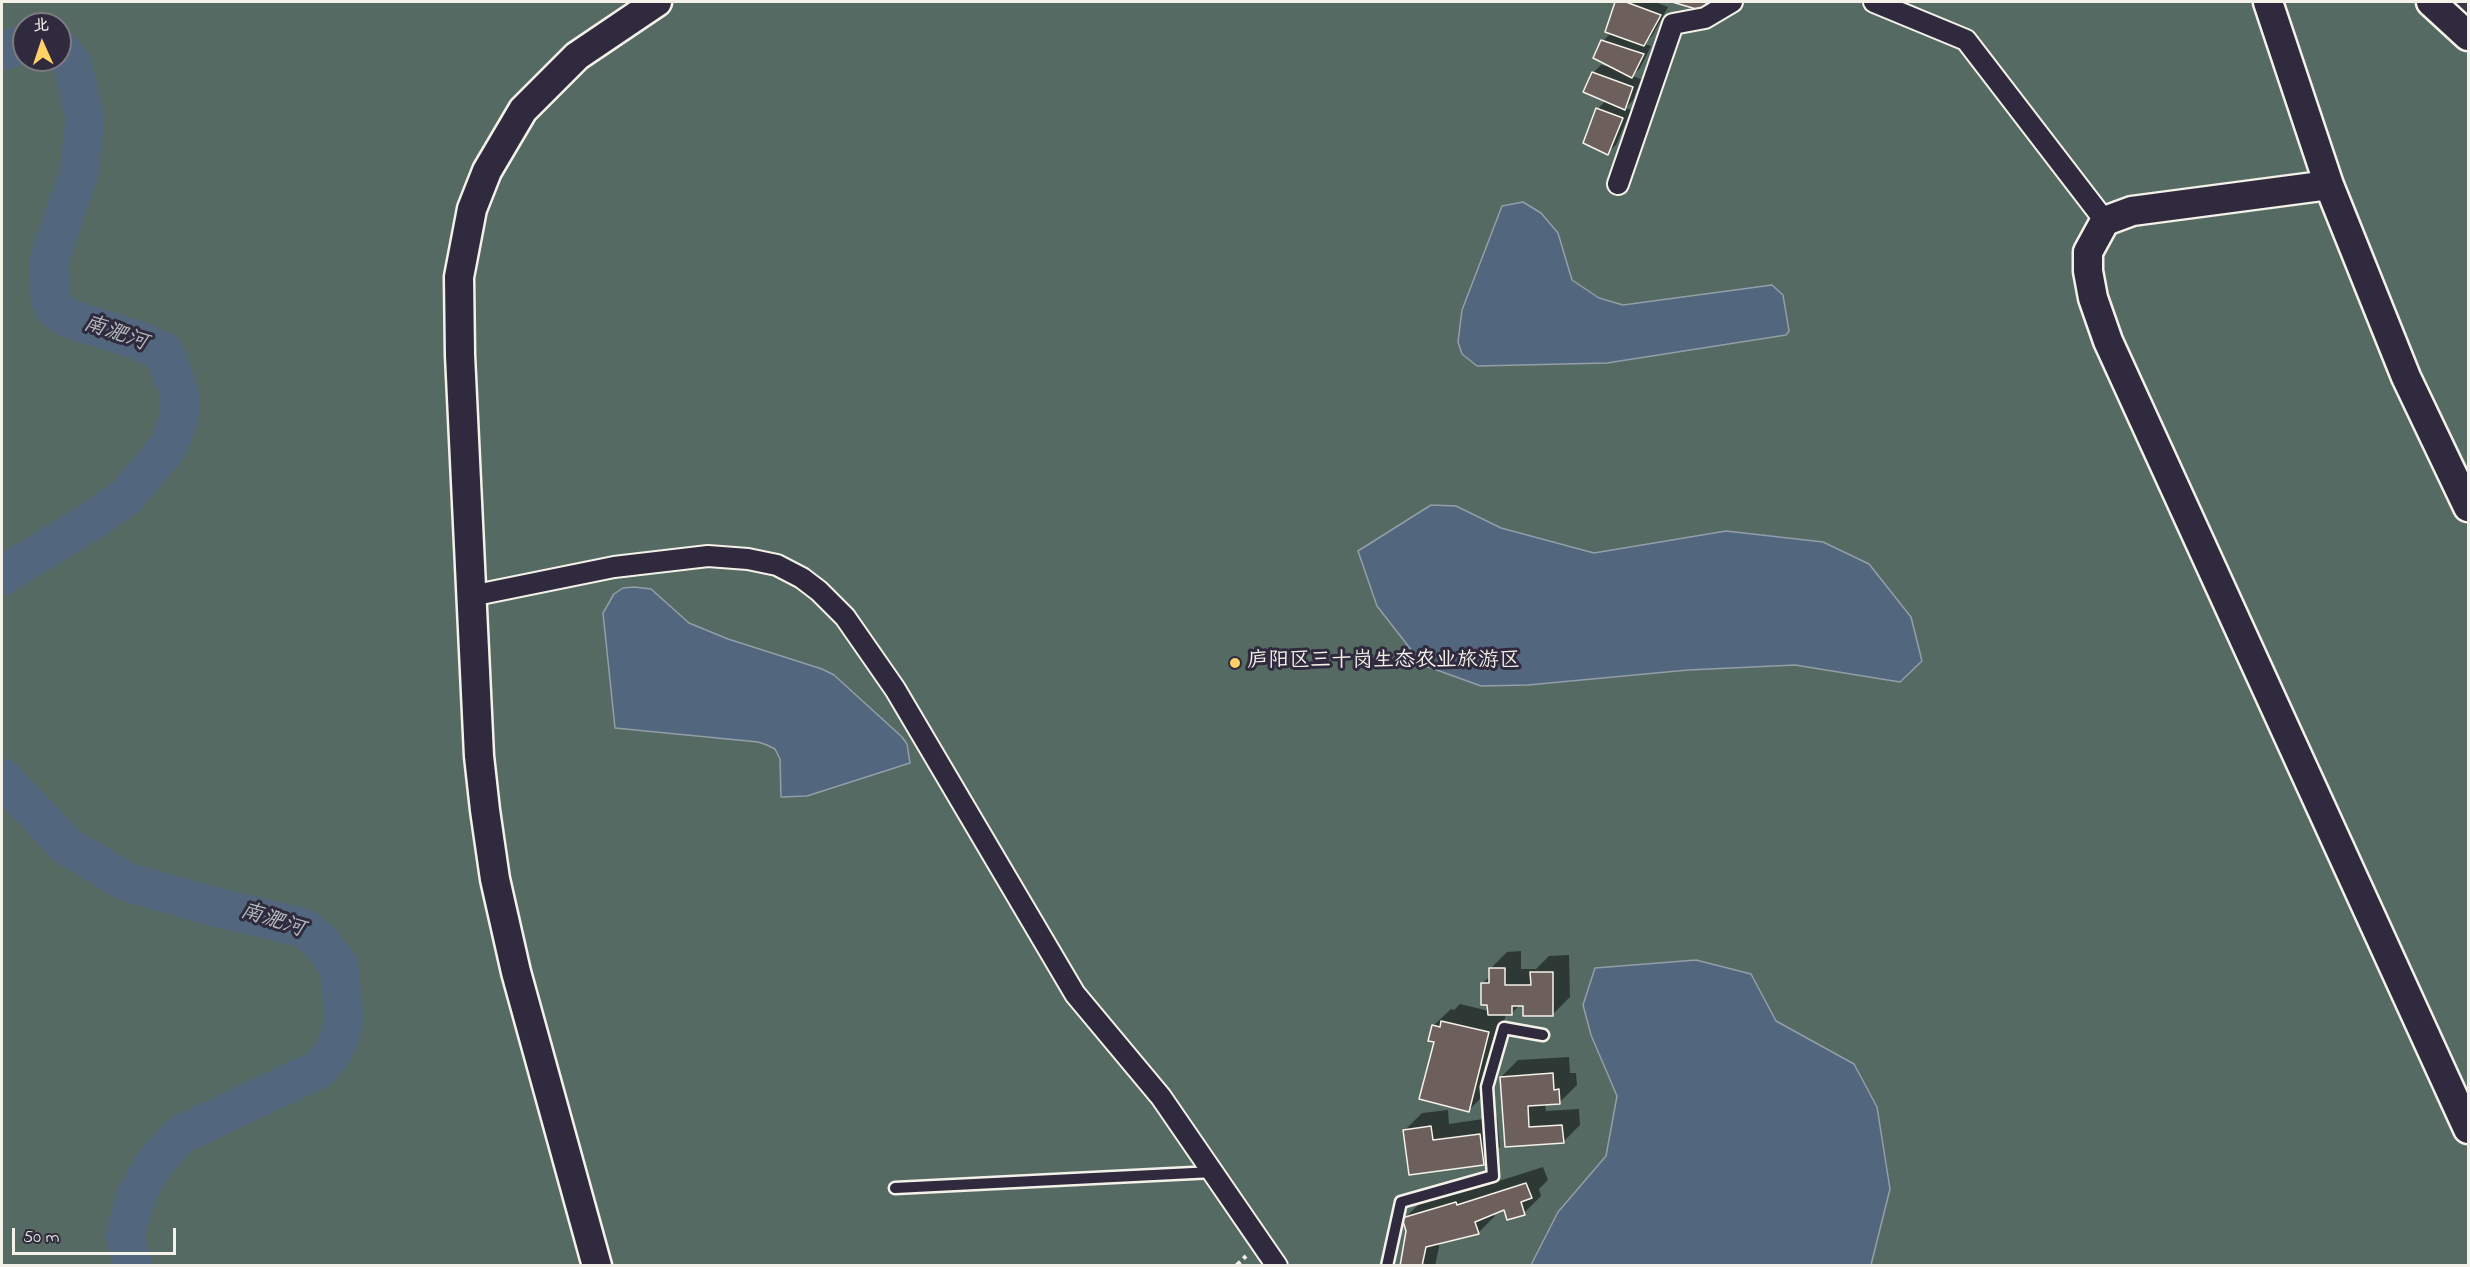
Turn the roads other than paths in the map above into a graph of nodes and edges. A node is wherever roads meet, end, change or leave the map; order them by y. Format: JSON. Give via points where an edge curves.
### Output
{"nodes":[{"id":1,"x":657,"y":2,"type":"edge"},
{"id":2,"x":1732,"y":2,"type":"edge"},
{"id":3,"x":1874,"y":2,"type":"edge"},
{"id":4,"x":2268,"y":2,"type":"edge"},
{"id":5,"x":2431,"y":2,"type":"edge"},
{"id":6,"x":2469,"y":36,"type":"edge"},
{"id":7,"x":1618,"y":184,"type":"dead end"},
{"id":8,"x":2329,"y":185,"type":"junction"},
{"id":9,"x":2105,"y":221,"type":"junction"},
{"id":10,"x":2469,"y":507,"type":"edge"},
{"id":11,"x":471,"y":596,"type":"junction"},
{"id":12,"x":1543,"y":1035,"type":"dead end"},
{"id":13,"x":2469,"y":1129,"type":"edge"},
{"id":14,"x":1213,"y":1172,"type":"junction"},
{"id":15,"x":895,"y":1188,"type":"dead end"},
{"id":16,"x":597,"y":1266,"type":"edge"},
{"id":17,"x":1277,"y":1266,"type":"edge"},
{"id":18,"x":1388,"y":1266,"type":"edge"}],
"edges":[{"from":1,"to":11,"type":"street","via":[[578,56],[523,110],[487,171],[472,209],[463,249],[459,309]]},
{"from":2,"to":7,"type":"street","via":[[1705,18],[1673,24]]},
{"from":3,"to":9,"type":"street","via":[[1966,40]]},
{"from":4,"to":8,"type":"street"},
{"from":5,"to":6,"type":"street"},
{"from":8,"to":9,"type":"street","via":[[2157,206]]},
{"from":8,"to":10,"type":"street","via":[[2406,377]]},
{"from":9,"to":13,"type":"street","via":[[2088,252],[2088,271],[2108,341]]},
{"from":11,"to":14,"type":"street","via":[[614,567],[708,556],[767,563],[802,578],[845,617],[860,638],[895,689],[1075,994],[1161,1097]]},
{"from":11,"to":16,"type":"street","via":[[479,756],[495,879],[516,972]]},
{"from":12,"to":18,"type":"lane","via":[[1504,1028],[1487,1087],[1493,1176],[1401,1202]]},
{"from":14,"to":15,"type":"lane"},
{"from":14,"to":17,"type":"street"}]}
